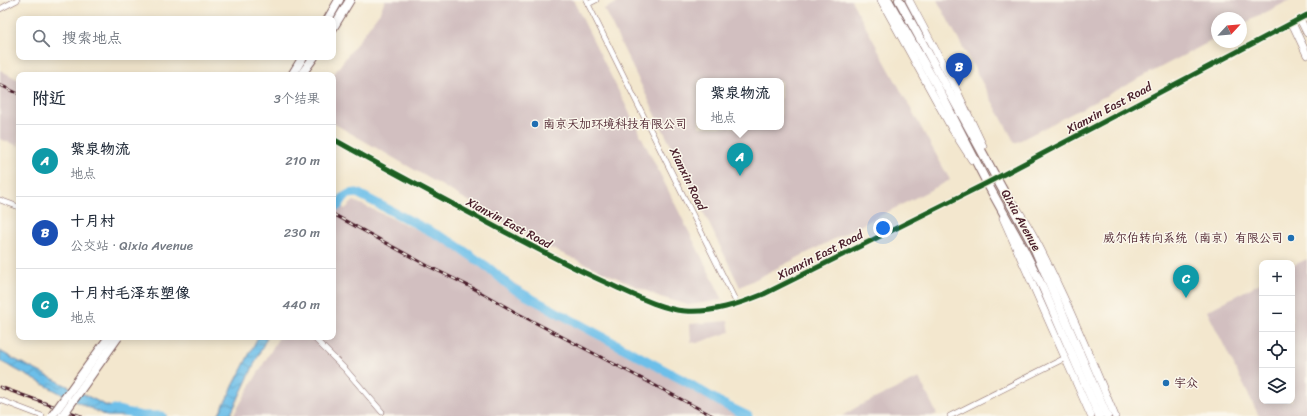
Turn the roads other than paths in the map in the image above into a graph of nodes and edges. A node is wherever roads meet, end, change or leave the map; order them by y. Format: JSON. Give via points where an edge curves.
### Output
{"nodes":[{"id":1,"x":17,"y":0,"type":"edge"},
{"id":2,"x":345,"y":0,"type":"edge"},
{"id":3,"x":350,"y":0,"type":"edge"},
{"id":4,"x":596,"y":0,"type":"edge"},
{"id":5,"x":881,"y":0,"type":"edge"},
{"id":6,"x":888,"y":0,"type":"edge"},
{"id":7,"x":899,"y":0,"type":"edge"},
{"id":8,"x":909,"y":0,"type":"edge"},
{"id":9,"x":338,"y":2,"type":"edge"},
{"id":10,"x":587,"y":2,"type":"edge"},
{"id":11,"x":0,"y":10,"type":"edge"},
{"id":12,"x":1307,"y":15,"type":"edge"},
{"id":13,"x":330,"y":16,"type":"edge"},
{"id":14,"x":1300,"y":19,"type":"junction"},
{"id":15,"x":336,"y":20,"type":"edge"},
{"id":16,"x":336,"y":22,"type":"edge"},
{"id":17,"x":1292,"y":23,"type":"junction"},
{"id":18,"x":1307,"y":33,"type":"edge"},
{"id":19,"x":1307,"y":55,"type":"edge"},
{"id":20,"x":301,"y":60,"type":"edge"},
{"id":21,"x":312,"y":60,"type":"edge"},
{"id":22,"x":294,"y":72,"type":"edge"},
{"id":23,"x":303,"y":72,"type":"edge"},
{"id":24,"x":336,"y":141,"type":"edge"},
{"id":25,"x":996,"y":178,"type":"junction"},
{"id":26,"x":987,"y":183,"type":"junction"},
{"id":27,"x":0,"y":200,"type":"edge"},
{"id":28,"x":16,"y":206,"type":"edge"},
{"id":29,"x":738,"y":304,"type":"junction"},
{"id":30,"x":107,"y":340,"type":"edge"},
{"id":31,"x":116,"y":340,"type":"edge"},
{"id":32,"x":316,"y":340,"type":"edge"},
{"id":33,"x":1066,"y":358,"type":"junction"},
{"id":34,"x":0,"y":400,"type":"edge"},
{"id":35,"x":382,"y":412,"type":"dead end"},
{"id":36,"x":42,"y":416,"type":"edge"},
{"id":37,"x":52,"y":416,"type":"edge"},
{"id":38,"x":62,"y":416,"type":"edge"},
{"id":39,"x":950,"y":416,"type":"edge"},
{"id":40,"x":1090,"y":416,"type":"edge"},
{"id":41,"x":1099,"y":416,"type":"edge"},
{"id":42,"x":1107,"y":416,"type":"edge"},
{"id":43,"x":1115,"y":416,"type":"edge"}],
"edges":[{"from":1,"to":11,"type":"street"},
{"from":2,"to":15,"type":"main road"},
{"from":3,"to":16,"type":"main road"},
{"from":4,"to":10,"type":"street"},
{"from":5,"to":26,"type":"street","via":[[952,129]]},
{"from":6,"to":26,"type":"main road","name":"Qixia Avenue","via":[[937,86]]},
{"from":7,"to":25,"type":"main road","name":"Qixia Avenue"},
{"from":8,"to":25,"type":"street","via":[[956,89]]},
{"from":9,"to":13,"type":"main road"},
{"from":10,"to":29,"type":"street","name":"Xianxin Road"},
{"from":12,"to":14,"type":"street","name":"Xianxin East Road"},
{"from":14,"to":17,"type":"street","name":"Xianxin East Road"},
{"from":14,"to":18,"type":"street"},
{"from":17,"to":19,"type":"street"},
{"from":17,"to":25,"type":"street","name":"Xianxin East Road"},
{"from":20,"to":22,"type":"main road"},
{"from":21,"to":23,"type":"main road"},
{"from":24,"to":29,"type":"street","name":"Xianxin East Road","via":[[534,248],[654,303],[684,311],[704,311]]},
{"from":25,"to":26,"type":"street","name":"Xianxin East Road"},
{"from":25,"to":42,"type":"main road","name":"Qixia Avenue","via":[[1033,245]]},
{"from":25,"to":43,"type":"street","via":[[1041,248]]},
{"from":26,"to":29,"type":"street","name":"Xianxin East Road","via":[[764,294]]},
{"from":26,"to":33,"type":"street"},
{"from":26,"to":41,"type":"main road","name":"Qixia Avenue","via":[[1043,288]]},
{"from":27,"to":28,"type":"street"},
{"from":30,"to":37,"type":"main road","bridge":true},
{"from":31,"to":38,"type":"main road","bridge":true},
{"from":32,"to":35,"type":"street"},
{"from":33,"to":39,"type":"street"},
{"from":33,"to":40,"type":"street"},
{"from":34,"to":36,"type":"street"}]}
